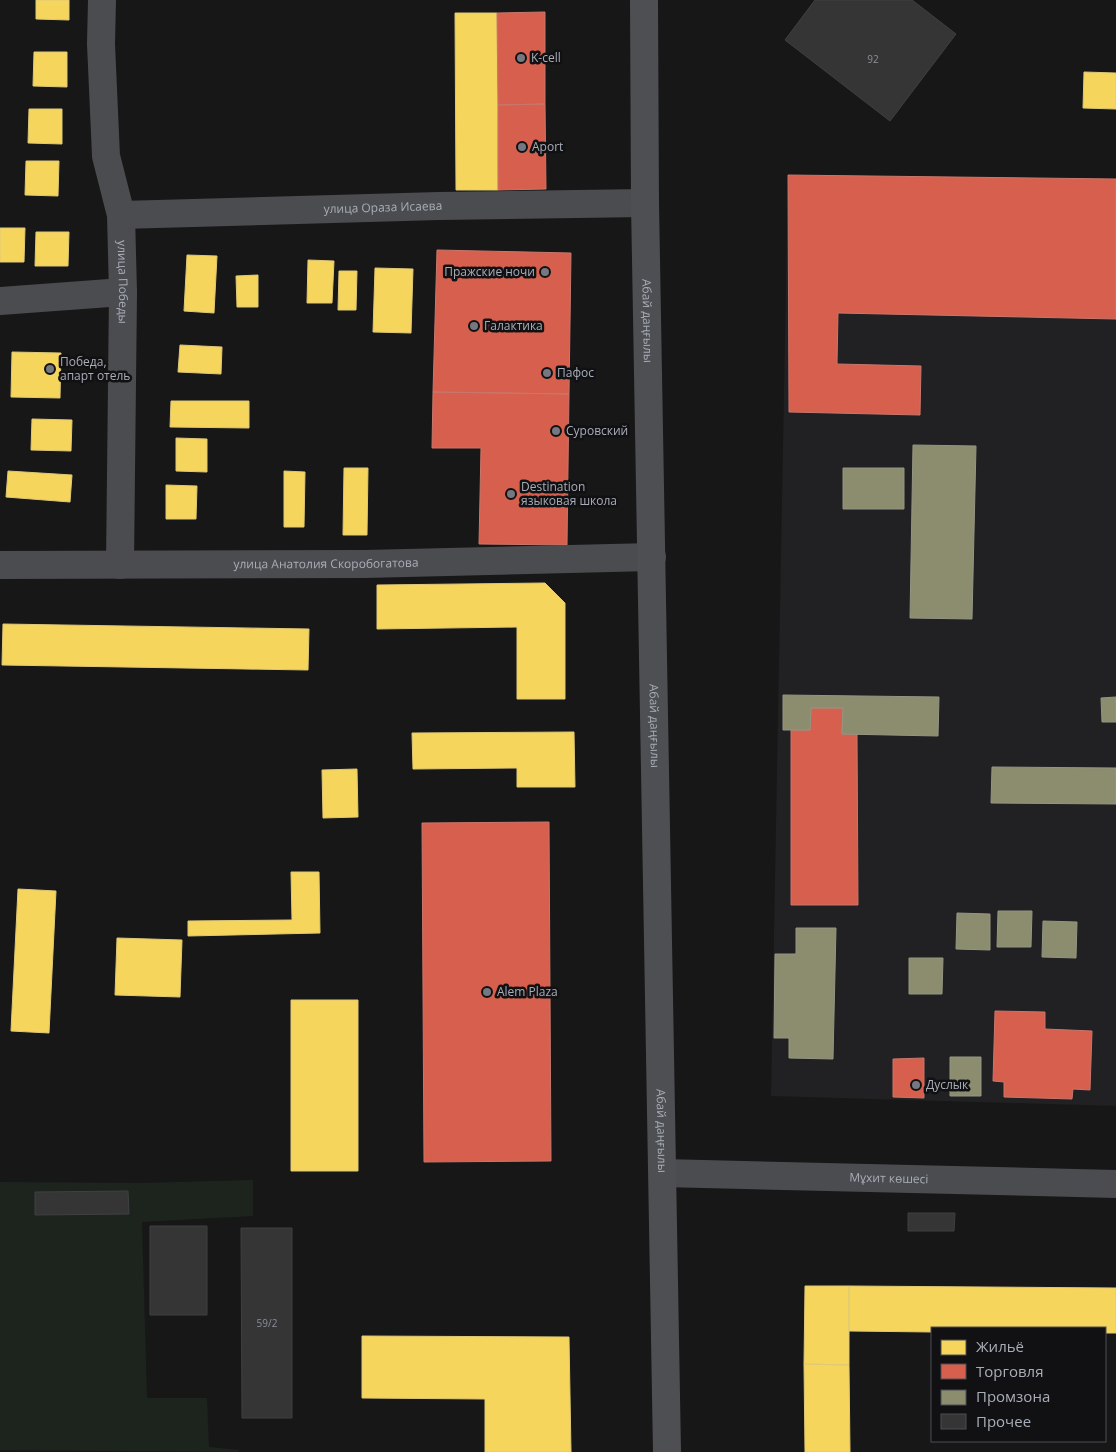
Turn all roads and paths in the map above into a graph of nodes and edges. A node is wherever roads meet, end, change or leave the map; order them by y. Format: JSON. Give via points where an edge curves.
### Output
{"nodes":[{"id":1,"x":102,"y":0,"type":"edge"},
{"id":2,"x":644,"y":0,"type":"edge"},
{"id":3,"x":645,"y":203,"type":"junction"},
{"id":4,"x":121,"y":215,"type":"junction"},
{"id":5,"x":123,"y":292,"type":"junction"},
{"id":6,"x":0,"y":301,"type":"edge"},
{"id":7,"x":652,"y":557,"type":"junction"},
{"id":8,"x":0,"y":565,"type":"edge"},
{"id":9,"x":120,"y":565,"type":"junction"},
{"id":10,"x":662,"y":1173,"type":"junction"},
{"id":11,"x":1116,"y":1184,"type":"edge"},
{"id":12,"x":667,"y":1452,"type":"edge"}],
"edges":[{"from":1,"to":4,"type":"street","name":"улица Победы","via":[[106,156]]},
{"from":2,"to":3,"type":"main road","name":"Абай даңғылы"},
{"from":3,"to":4,"type":"street","name":"улица Ораза Исаева"},
{"from":3,"to":7,"type":"main road","name":"Абай даңғылы"},
{"from":4,"to":5,"type":"street","name":"улица Победы"},
{"from":5,"to":6,"type":"street"},
{"from":5,"to":9,"type":"street","name":"улица Победы"},
{"from":7,"to":9,"type":"street","name":"улица Анатолия Скоробогатова","via":[[375,564]]},
{"from":7,"to":10,"type":"main road","name":"Абай даңғылы"},
{"from":8,"to":9,"type":"street","name":"улица Анатолия Скоробогатова"},
{"from":10,"to":11,"type":"street","name":"Мұхит көшесі"},
{"from":10,"to":12,"type":"main road","name":"Абай даңғылы"}]}
